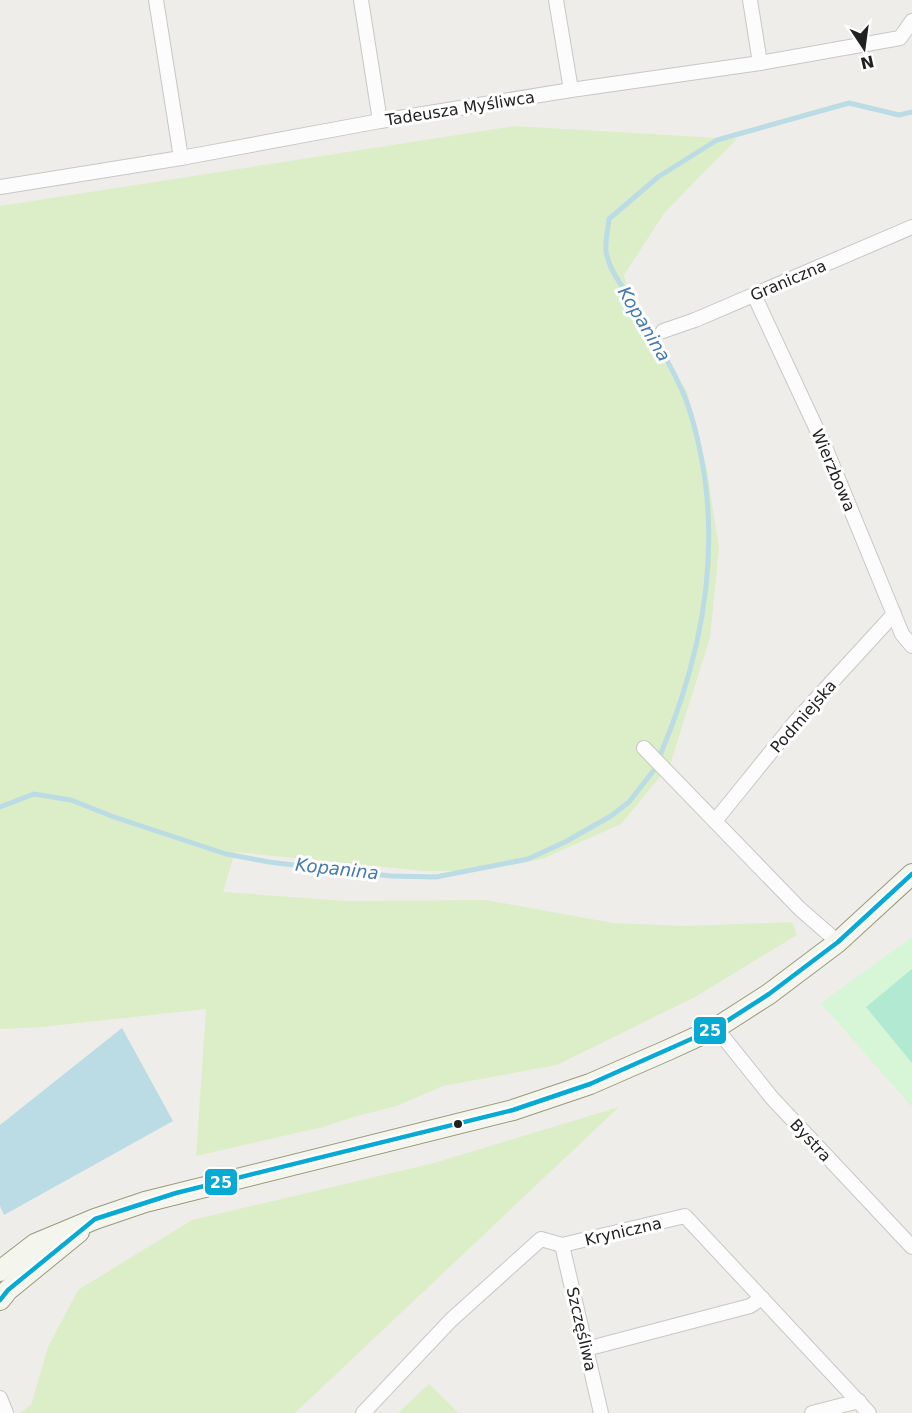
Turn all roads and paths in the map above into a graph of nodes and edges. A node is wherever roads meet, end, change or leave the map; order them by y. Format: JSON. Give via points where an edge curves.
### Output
{"nodes":[{"id":1,"x":156,"y":0,"type":"edge"},
{"id":2,"x":361,"y":0,"type":"edge"},
{"id":3,"x":555,"y":0,"type":"edge"},
{"id":4,"x":750,"y":0,"type":"edge"},
{"id":5,"x":912,"y":21,"type":"edge"},
{"id":6,"x":760,"y":63,"type":"junction"},
{"id":7,"x":571,"y":90,"type":"junction"},
{"id":8,"x":380,"y":121,"type":"junction"},
{"id":9,"x":181,"y":158,"type":"junction"},
{"id":10,"x":0,"y":187,"type":"edge"},
{"id":11,"x":912,"y":227,"type":"edge"},
{"id":12,"x":754,"y":295,"type":"junction"},
{"id":13,"x":663,"y":331,"type":"dead end"},
{"id":14,"x":894,"y":614,"type":"junction"},
{"id":15,"x":912,"y":646,"type":"edge"},
{"id":16,"x":644,"y":748,"type":"dead end"},
{"id":17,"x":715,"y":821,"type":"junction"},
{"id":18,"x":912,"y":874,"type":"edge"},
{"id":19,"x":838,"y":942,"type":"junction"},
{"id":20,"x":716,"y":1028,"type":"junction"},
{"id":21,"x":95,"y":1219,"type":"junction"},
{"id":22,"x":562,"y":1245,"type":"junction"},
{"id":23,"x":912,"y":1247,"type":"edge"},
{"id":24,"x":0,"y":1271,"type":"edge"},
{"id":25,"x":762,"y":1298,"type":"junction"},
{"id":26,"x":0,"y":1300,"type":"edge"},
{"id":27,"x":586,"y":1349,"type":"junction"},
{"id":28,"x":0,"y":1398,"type":"edge"},
{"id":29,"x":859,"y":1401,"type":"junction"},
{"id":30,"x":6,"y":1413,"type":"edge"},
{"id":31,"x":363,"y":1413,"type":"edge"},
{"id":32,"x":601,"y":1413,"type":"edge"},
{"id":33,"x":812,"y":1413,"type":"edge"},
{"id":34,"x":869,"y":1413,"type":"edge"}],
"edges":[{"from":1,"to":9,"type":"street"},
{"from":2,"to":8,"type":"street"},
{"from":3,"to":7,"type":"street"},
{"from":4,"to":6,"type":"street"},
{"from":5,"to":6,"type":"street","name":"Tadeusza Myśliwca","via":[[900,38]]},
{"from":6,"to":7,"type":"street","name":"Tadeusza Myśliwca"},
{"from":7,"to":8,"type":"street","name":"Tadeusza Myśliwca"},
{"from":8,"to":9,"type":"street","name":"Tadeusza Myśliwca"},
{"from":9,"to":10,"type":"street","name":"Tadeusza Myśliwca"},
{"from":11,"to":12,"type":"street","name":"Graniczna"},
{"from":12,"to":13,"type":"street","name":"Graniczna"},
{"from":12,"to":14,"type":"street","name":"Wierzbowa","via":[[825,447]]},
{"from":14,"to":15,"type":"street","name":"Wierzbowa"},
{"from":14,"to":17,"type":"street","name":"Podmiejska","via":[[796,721]]},
{"from":16,"to":17,"type":"street"},
{"from":17,"to":19,"type":"street","via":[[800,909]]},
{"from":18,"to":19,"type":"street"},
{"from":19,"to":20,"type":"street"},
{"from":20,"to":21,"type":"street","via":[[590,1084],[513,1110],[176,1193]]},
{"from":20,"to":23,"type":"street","name":"Bystra","via":[[772,1098]]},
{"from":21,"to":24,"type":"street","via":[[35,1244]]},
{"from":21,"to":26,"type":"street"},
{"from":22,"to":25,"type":"street","name":"Kryniczna","via":[[685,1216]]},
{"from":22,"to":27,"type":"street","name":"Szczęśliwa"},
{"from":22,"to":31,"type":"street","name":"Kryniczna","via":[[542,1239],[451,1320]]},
{"from":25,"to":27,"type":"street","via":[[750,1306]]},
{"from":25,"to":29,"type":"street","name":"Kryniczna"},
{"from":27,"to":32,"type":"street","name":"Szczęśliwa"},
{"from":28,"to":30,"type":"street"},
{"from":29,"to":33,"type":"street"},
{"from":29,"to":34,"type":"street","name":"Kryniczna"}]}
